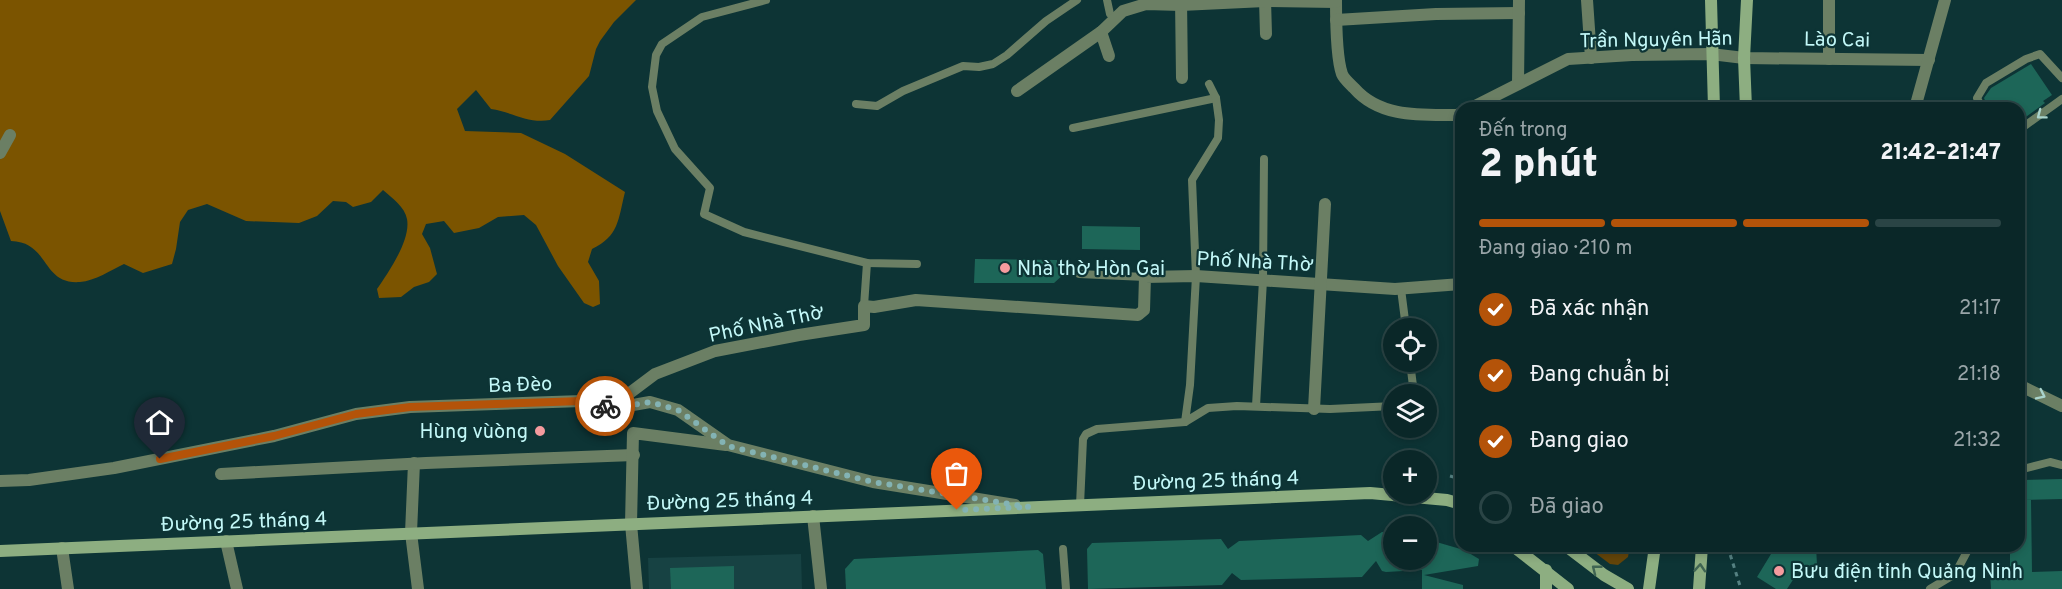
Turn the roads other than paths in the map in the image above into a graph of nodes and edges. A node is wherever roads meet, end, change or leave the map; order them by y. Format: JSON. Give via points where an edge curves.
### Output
{"nodes":[{"id":1,"x":766,"y":0,"type":"edge"},
{"id":2,"x":1077,"y":0,"type":"edge"},
{"id":3,"x":1107,"y":0,"type":"edge"},
{"id":4,"x":1587,"y":0,"type":"edge"},
{"id":5,"x":1711,"y":0,"type":"edge"},
{"id":6,"x":1746,"y":0,"type":"edge"},
{"id":7,"x":1829,"y":0,"type":"edge"},
{"id":8,"x":1945,"y":0,"type":"edge"},
{"id":9,"x":1265,"y":1,"type":"edge"},
{"id":10,"x":1336,"y":1,"type":"edge"},
{"id":11,"x":1181,"y":2,"type":"edge"},
{"id":12,"x":1519,"y":6,"type":"edge"},
{"id":13,"x":1114,"y":18,"type":"junction"},
{"id":14,"x":1336,"y":20,"type":"junction"},
{"id":15,"x":1101,"y":32,"type":"junction"},
{"id":16,"x":1266,"y":34,"type":"dead end"},
{"id":17,"x":1711,"y":54,"type":"junction"},
{"id":18,"x":1110,"y":56,"type":"dead end"},
{"id":19,"x":1591,"y":58,"type":"junction"},
{"id":20,"x":1744,"y":58,"type":"junction"},
{"id":21,"x":1829,"y":58,"type":"junction"},
{"id":22,"x":1929,"y":60,"type":"junction"},
{"id":23,"x":1182,"y":78,"type":"dead end"},
{"id":24,"x":2062,"y":78,"type":"edge"},
{"id":25,"x":1209,"y":84,"type":"dead end"},
{"id":26,"x":1518,"y":84,"type":"junction"},
{"id":27,"x":1017,"y":91,"type":"dead end"},
{"id":28,"x":1216,"y":98,"type":"junction"},
{"id":29,"x":2062,"y":99,"type":"edge"},
{"id":30,"x":1484,"y":102,"type":"edge"},
{"id":31,"x":1714,"y":102,"type":"edge"},
{"id":32,"x":1746,"y":102,"type":"edge"},
{"id":33,"x":1917,"y":102,"type":"edge"},
{"id":34,"x":1979,"y":102,"type":"edge"},
{"id":35,"x":855,"y":104,"type":"dead end"},
{"id":36,"x":1455,"y":115,"type":"edge"},
{"id":37,"x":2025,"y":126,"type":"edge"},
{"id":38,"x":1073,"y":128,"type":"dead end"},
{"id":39,"x":10,"y":135,"type":"dead end"},
{"id":40,"x":0,"y":153,"type":"edge"},
{"id":41,"x":1264,"y":159,"type":"dead end"},
{"id":42,"x":1325,"y":204,"type":"dead end"},
{"id":43,"x":867,"y":263,"type":"junction"},
{"id":44,"x":917,"y":264,"type":"dead end"},
{"id":45,"x":1079,"y":274,"type":"dead end"},
{"id":46,"x":1196,"y":276,"type":"junction"},
{"id":47,"x":1144,"y":277,"type":"junction"},
{"id":48,"x":1263,"y":280,"type":"junction"},
{"id":49,"x":1320,"y":284,"type":"junction"},
{"id":50,"x":1455,"y":284,"type":"edge"},
{"id":51,"x":1401,"y":289,"type":"junction"},
{"id":52,"x":864,"y":306,"type":"junction"},
{"id":53,"x":1405,"y":318,"type":"edge"},
{"id":54,"x":2025,"y":388,"type":"edge"},
{"id":55,"x":1256,"y":406,"type":"junction"},
{"id":56,"x":1383,"y":406,"type":"edge"},
{"id":57,"x":2062,"y":406,"type":"edge"},
{"id":58,"x":616,"y":408,"type":"junction"},
{"id":59,"x":1314,"y":409,"type":"junction"},
{"id":60,"x":1185,"y":422,"type":"junction"},
{"id":61,"x":728,"y":446,"type":"junction"},
{"id":62,"x":634,"y":455,"type":"junction"},
{"id":63,"x":414,"y":463,"type":"junction"},
{"id":64,"x":2062,"y":465,"type":"edge"},
{"id":65,"x":2025,"y":468,"type":"edge"},
{"id":66,"x":221,"y":474,"type":"dead end"},
{"id":67,"x":0,"y":481,"type":"edge"},
{"id":68,"x":1455,"y":502,"type":"edge"},
{"id":69,"x":1080,"y":505,"type":"junction"},
{"id":70,"x":1029,"y":507,"type":"junction"},
{"id":71,"x":813,"y":516,"type":"junction"},
{"id":72,"x":631,"y":524,"type":"junction"},
{"id":73,"x":411,"y":533,"type":"junction"},
{"id":74,"x":226,"y":541,"type":"junction"},
{"id":75,"x":62,"y":548,"type":"junction"},
{"id":76,"x":1063,"y":549,"type":"dead end"},
{"id":77,"x":0,"y":551,"type":"edge"},
{"id":78,"x":1522,"y":552,"type":"edge"},
{"id":79,"x":1574,"y":552,"type":"edge"},
{"id":80,"x":1654,"y":552,"type":"edge"},
{"id":81,"x":1702,"y":552,"type":"edge"},
{"id":82,"x":1967,"y":552,"type":"edge"},
{"id":83,"x":1546,"y":570,"type":"junction"},
{"id":84,"x":68,"y":589,"type":"edge"},
{"id":85,"x":237,"y":589,"type":"edge"},
{"id":86,"x":418,"y":589,"type":"edge"},
{"id":87,"x":637,"y":589,"type":"edge"},
{"id":88,"x":820,"y":589,"type":"edge"},
{"id":89,"x":1066,"y":589,"type":"edge"},
{"id":90,"x":1546,"y":589,"type":"edge"},
{"id":91,"x":1568,"y":589,"type":"edge"},
{"id":92,"x":1628,"y":589,"type":"edge"},
{"id":93,"x":1650,"y":589,"type":"edge"},
{"id":94,"x":1699,"y":589,"type":"edge"},
{"id":95,"x":1930,"y":589,"type":"edge"}],
"edges":[{"from":1,"to":43,"type":"lane","via":[[702,17],[662,44],[652,74],[657,111],[675,149],[710,188],[704,214],[744,232]]},
{"from":2,"to":35,"type":"lane","via":[[993,64],[963,66],[877,106]]},
{"from":3,"to":13,"type":"lane"},
{"from":4,"to":19,"type":"street"},
{"from":5,"to":17,"type":"street"},
{"from":6,"to":20,"type":"street"},
{"from":7,"to":21,"type":"street"},
{"from":8,"to":22,"type":"street"},
{"from":9,"to":10,"type":"street"},
{"from":9,"to":11,"type":"street"},
{"from":9,"to":16,"type":"street"},
{"from":10,"to":14,"type":"street"},
{"from":11,"to":13,"type":"street","via":[[1146,4]]},
{"from":11,"to":23,"type":"street"},
{"from":12,"to":14,"type":"street"},
{"from":12,"to":26,"type":"street"},
{"from":13,"to":15,"type":"street"},
{"from":14,"to":36,"type":"street","via":[[1342,75],[1359,94],[1389,111]]},
{"from":15,"to":18,"type":"street"},
{"from":15,"to":27,"type":"street"},
{"from":17,"to":19,"type":"street","name":"Trần Nguyên Hãn"},
{"from":17,"to":20,"type":"street","name":"Trần Nguyên Hãn"},
{"from":17,"to":31,"type":"street"},
{"from":19,"to":26,"type":"street","name":"Trần Nguyên Hãn","via":[[1568,59]]},
{"from":20,"to":21,"type":"street","name":"Lào Cai"},
{"from":20,"to":32,"type":"street"},
{"from":21,"to":22,"type":"street","name":"Lào Cai"},
{"from":22,"to":33,"type":"street"},
{"from":24,"to":34,"type":"lane","via":[[2040,54],[1986,83],[1977,98]]},
{"from":25,"to":28,"type":"lane"},
{"from":26,"to":30,"type":"street","name":"Trần Nguyên Hãn"},
{"from":28,"to":38,"type":"lane"},
{"from":28,"to":46,"type":"lane","via":[[1218,138],[1192,180]]},
{"from":29,"to":37,"type":"lane","one_way":true},
{"from":39,"to":40,"type":"street"},
{"from":41,"to":48,"type":"lane"},
{"from":42,"to":49,"type":"street"},
{"from":43,"to":44,"type":"lane"},
{"from":43,"to":52,"type":"lane"},
{"from":45,"to":47,"type":"lane"},
{"from":46,"to":47,"type":"street","name":"Phố Nhà Thờ"},
{"from":46,"to":48,"type":"street","name":"Phố Nhà Thờ"},
{"from":46,"to":60,"type":"lane"},
{"from":47,"to":52,"type":"street","via":[[1144,310],[1138,315],[916,300]]},
{"from":48,"to":49,"type":"street","name":"Phố Nhà Thờ"},
{"from":48,"to":55,"type":"lane"},
{"from":49,"to":51,"type":"street","name":"Phố Nhà Thờ"},
{"from":49,"to":59,"type":"street"},
{"from":50,"to":51,"type":"street","name":"Phố Nhà Thờ"},
{"from":51,"to":53,"type":"lane"},
{"from":52,"to":58,"type":"street","name":"Phố Nhà Thờ","via":[[864,325],[715,351],[655,374]]},
{"from":54,"to":57,"type":"street","one_way":true},
{"from":55,"to":59,"type":"lane"},
{"from":55,"to":60,"type":"lane","via":[[1208,408]]},
{"from":56,"to":59,"type":"lane"},
{"from":58,"to":61,"type":"street","name":"Ba Đèo","via":[[650,402],[678,410]]},
{"from":58,"to":67,"type":"street","name":"Ba Đèo","via":[[582,401],[410,407],[356,414],[274,436],[114,468]]},
{"from":60,"to":69,"type":"lane","via":[[1097,429],[1086,434]]},
{"from":61,"to":62,"type":"street","via":[[633,433]]},
{"from":61,"to":70,"type":"street","name":"Ba Đèo","via":[[873,482]]},
{"from":62,"to":63,"type":"street"},
{"from":62,"to":72,"type":"street"},
{"from":63,"to":66,"type":"street"},
{"from":63,"to":73,"type":"street"},
{"from":64,"to":65,"type":"lane","via":[[2050,462]]},
{"from":68,"to":69,"type":"street","name":"Đường 25 tháng 4","via":[[1370,493]]},
{"from":69,"to":70,"type":"street","name":"Đường 25 tháng 4"},
{"from":70,"to":71,"type":"street","name":"Đường 25 tháng 4"},
{"from":71,"to":72,"type":"street","name":"Đường 25 tháng 4"},
{"from":71,"to":88,"type":"street"},
{"from":72,"to":73,"type":"street","name":"Đường 25 tháng 4"},
{"from":72,"to":87,"type":"street"},
{"from":73,"to":74,"type":"street","name":"Đường 25 tháng 4"},
{"from":73,"to":86,"type":"street"},
{"from":74,"to":75,"type":"street","name":"Đường 25 tháng 4"},
{"from":74,"to":85,"type":"street"},
{"from":75,"to":77,"type":"street","name":"Đường 25 tháng 4"},
{"from":75,"to":84,"type":"street"},
{"from":76,"to":89,"type":"lane"},
{"from":78,"to":83,"type":"street"},
{"from":92,"to":79,"type":"street","one_way":true},
{"from":80,"to":93,"type":"street"},
{"from":94,"to":81,"type":"street","one_way":true},
{"from":82,"to":95,"type":"lane","via":[[1954,574]]},
{"from":83,"to":90,"type":"street"},
{"from":83,"to":91,"type":"street"}]}
